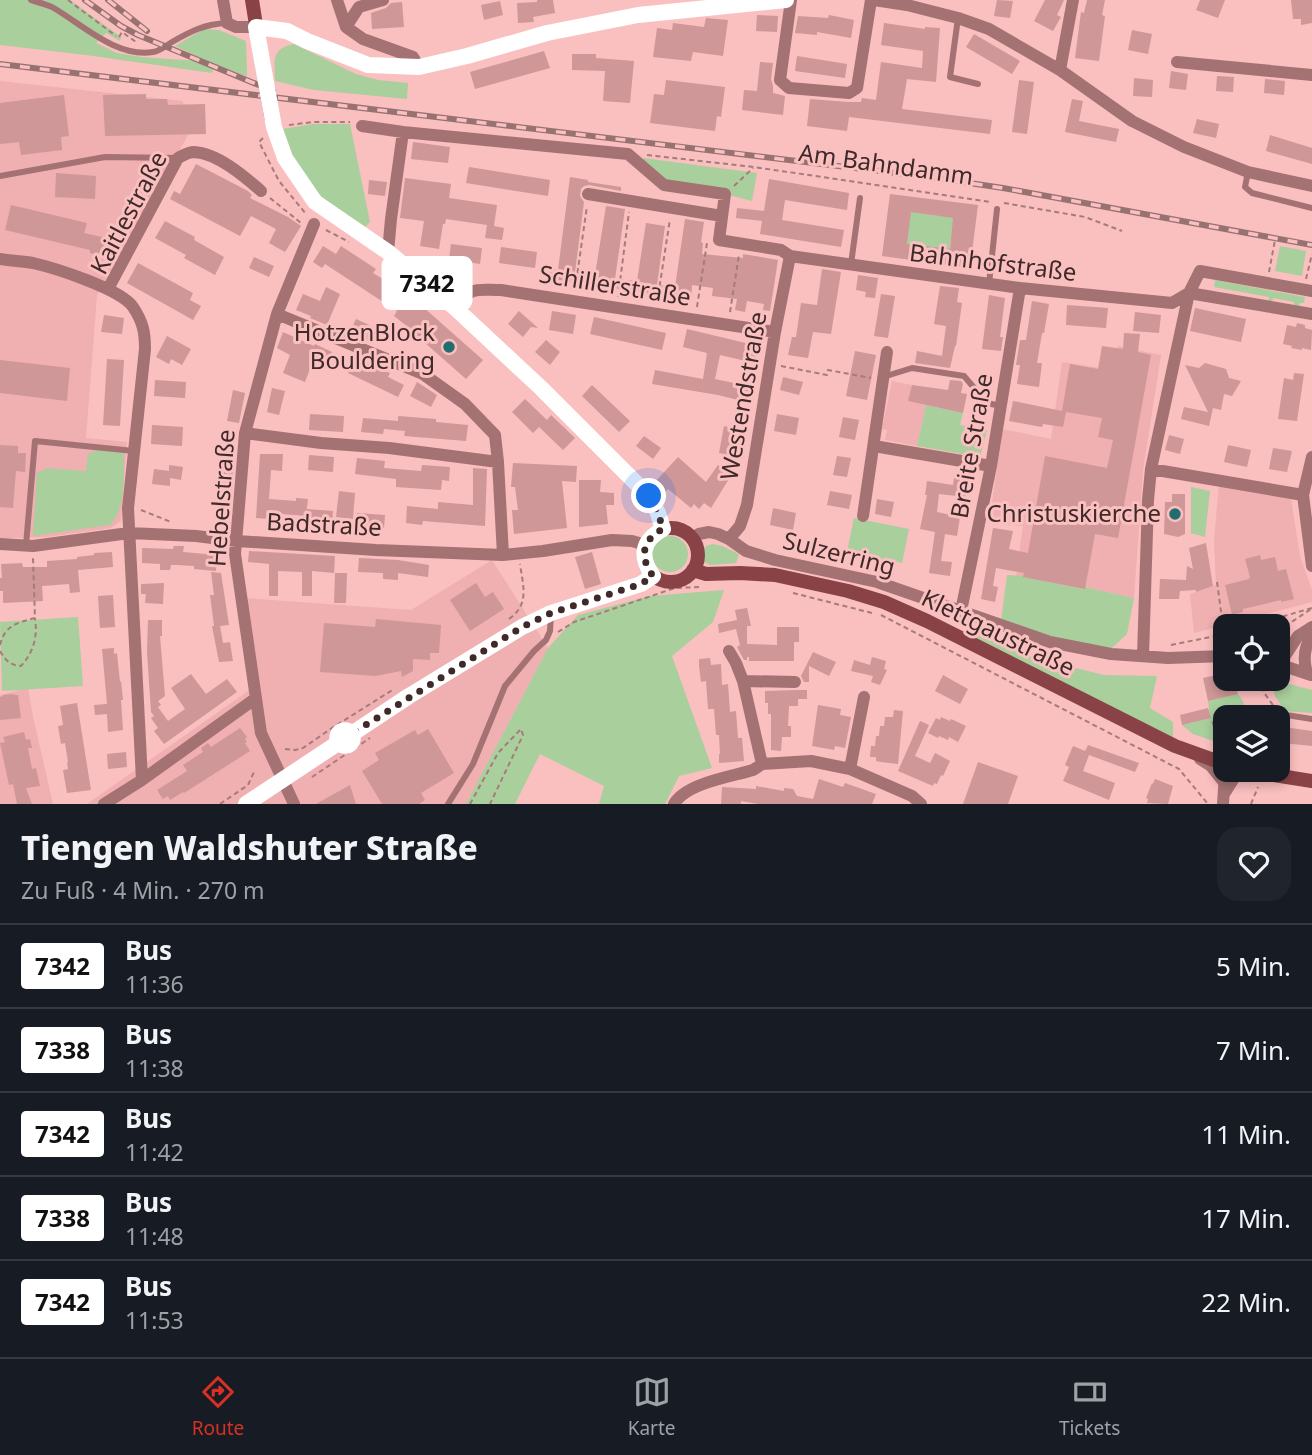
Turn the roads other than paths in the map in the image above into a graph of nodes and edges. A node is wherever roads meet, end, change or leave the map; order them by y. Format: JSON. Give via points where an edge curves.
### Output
{"nodes":[{"id":1,"x":31,"y":0,"type":"edge"},
{"id":2,"x":223,"y":0,"type":"edge"},
{"id":3,"x":252,"y":0,"type":"edge"},
{"id":4,"x":337,"y":0,"type":"edge"},
{"id":5,"x":383,"y":0,"type":"edge"},
{"id":6,"x":789,"y":0,"type":"edge"},
{"id":7,"x":872,"y":0,"type":"edge"},
{"id":8,"x":1073,"y":0,"type":"edge"},
{"id":9,"x":958,"y":18,"type":"junction"},
{"id":10,"x":227,"y":23,"type":"junction"},
{"id":11,"x":256,"y":27,"type":"junction"},
{"id":12,"x":346,"y":27,"type":"junction"},
{"id":13,"x":1177,"y":62,"type":"dead end"},
{"id":14,"x":419,"y":67,"type":"junction"},
{"id":15,"x":1060,"y":70,"type":"junction"},
{"id":16,"x":1312,"y":75,"type":"edge"},
{"id":17,"x":978,"y":83,"type":"dead end"},
{"id":18,"x":362,"y":126,"type":"road end"},
{"id":19,"x":403,"y":132,"type":"junction"},
{"id":20,"x":178,"y":158,"type":"junction"},
{"id":21,"x":1248,"y":172,"type":"junction"},
{"id":22,"x":0,"y":176,"type":"edge"},
{"id":23,"x":1312,"y":186,"type":"edge"},
{"id":24,"x":261,"y":191,"type":"road end"},
{"id":25,"x":588,"y":194,"type":"road end"},
{"id":26,"x":860,"y":198,"type":"dead end"},
{"id":27,"x":1312,"y":208,"type":"edge"},
{"id":28,"x":998,"y":209,"type":"dead end"},
{"id":29,"x":722,"y":216,"type":"junction"},
{"id":30,"x":313,"y":227,"type":"road end"},
{"id":31,"x":388,"y":252,"type":"junction"},
{"id":32,"x":790,"y":256,"type":"junction"},
{"id":33,"x":0,"y":260,"type":"edge"},
{"id":34,"x":851,"y":266,"type":"junction"},
{"id":35,"x":989,"y":284,"type":"junction"},
{"id":36,"x":1020,"y":288,"type":"junction"},
{"id":37,"x":107,"y":289,"type":"junction"},
{"id":38,"x":1309,"y":291,"type":"edge"},
{"id":39,"x":1189,"y":293,"type":"junction"},
{"id":40,"x":453,"y":306,"type":"junction"},
{"id":41,"x":277,"y":314,"type":"junction"},
{"id":42,"x":1312,"y":314,"type":"edge"},
{"id":43,"x":775,"y":332,"type":"junction"},
{"id":44,"x":887,"y":352,"type":"dead end"},
{"id":45,"x":883,"y":379,"type":"junction"},
{"id":46,"x":1001,"y":405,"type":"junction"},
{"id":47,"x":245,"y":433,"type":"junction"},
{"id":48,"x":874,"y":446,"type":"junction"},
{"id":49,"x":134,"y":450,"type":"junction"},
{"id":50,"x":1312,"y":460,"type":"edge"},
{"id":51,"x":498,"y":461,"type":"junction"},
{"id":52,"x":991,"y":466,"type":"junction"},
{"id":53,"x":1151,"y":469,"type":"junction"},
{"id":54,"x":1303,"y":495,"type":"junction"},
{"id":55,"x":863,"y":516,"type":"dead end"},
{"id":56,"x":663,"y":529,"type":"junction"},
{"id":57,"x":129,"y":533,"type":"junction"},
{"id":58,"x":692,"y":537,"type":"junction"},
{"id":59,"x":729,"y":539,"type":"junction"},
{"id":60,"x":237,"y":541,"type":"junction"},
{"id":61,"x":0,"y":544,"type":"edge"},
{"id":62,"x":646,"y":545,"type":"junction"},
{"id":63,"x":29,"y":546,"type":"junction"},
{"id":64,"x":503,"y":555,"type":"junction"},
{"id":65,"x":1312,"y":566,"type":"edge"},
{"id":66,"x":693,"y":570,"type":"junction"},
{"id":67,"x":653,"y":576,"type":"junction"},
{"id":68,"x":961,"y":611,"type":"junction"},
{"id":69,"x":551,"y":613,"type":"junction"},
{"id":70,"x":1312,"y":627,"type":"edge"},
{"id":71,"x":1312,"y":635,"type":"edge"},
{"id":72,"x":1290,"y":647,"type":"edge"},
{"id":73,"x":729,"y":652,"type":"dead end"},
{"id":74,"x":1143,"y":656,"type":"junction"},
{"id":75,"x":1213,"y":656,"type":"edge"},
{"id":76,"x":1290,"y":668,"type":"edge"},
{"id":77,"x":1309,"y":674,"type":"edge"},
{"id":78,"x":743,"y":681,"type":"junction"},
{"id":79,"x":795,"y":682,"type":"dead end"},
{"id":80,"x":864,"y":697,"type":"dead end"},
{"id":81,"x":256,"y":698,"type":"junction"},
{"id":82,"x":1290,"y":716,"type":"edge"},
{"id":83,"x":1312,"y":719,"type":"edge"},
{"id":84,"x":1194,"y":754,"type":"junction"},
{"id":85,"x":1213,"y":760,"type":"edge"},
{"id":86,"x":762,"y":764,"type":"junction"},
{"id":87,"x":850,"y":769,"type":"junction"},
{"id":88,"x":1290,"y":778,"type":"edge"},
{"id":89,"x":283,"y":779,"type":"junction"},
{"id":90,"x":142,"y":780,"type":"junction"},
{"id":91,"x":1312,"y":781,"type":"edge"},
{"id":92,"x":1224,"y":787,"type":"edge"},
{"id":93,"x":104,"y":804,"type":"edge"},
{"id":94,"x":246,"y":804,"type":"edge"},
{"id":95,"x":294,"y":804,"type":"edge"},
{"id":96,"x":448,"y":804,"type":"edge"},
{"id":97,"x":674,"y":804,"type":"edge"},
{"id":98,"x":921,"y":804,"type":"edge"}],
"edges":[{"from":1,"to":10,"type":"lane","via":[[50,6],[120,49],[134,52],[161,50],[193,30]]},
{"from":2,"to":10,"type":"street"},
{"from":3,"to":11,"type":"main road"},
{"from":4,"to":12,"type":"street"},
{"from":5,"to":12,"type":"street","via":[[359,7]]},
{"from":6,"to":7,"type":"street","via":[[780,80],[789,88],[849,93],[857,88]]},
{"from":6,"to":14,"type":"street","via":[[638,15],[547,33]]},
{"from":7,"to":9,"type":"street"},
{"from":8,"to":15,"type":"street"},
{"from":9,"to":15,"type":"street","via":[[989,29]]},
{"from":9,"to":17,"type":"lane","via":[[950,77]]},
{"from":10,"to":11,"type":"street"},
{"from":11,"to":14,"type":"street","via":[[287,31],[368,65]]},
{"from":11,"to":31,"type":"main road","bridge":true,"via":[[273,122],[285,158],[315,202]]},
{"from":12,"to":14,"type":"street","via":[[363,39],[413,57]]},
{"from":13,"to":16,"type":"street"},
{"from":15,"to":21,"type":"street","via":[[1132,121]]},
{"from":18,"to":19,"type":"street"},
{"from":19,"to":29,"type":"street","via":[[628,154],[664,185],[725,194]]},
{"from":19,"to":31,"type":"street"},
{"from":20,"to":22,"type":"lane","via":[[105,157]]},
{"from":20,"to":24,"type":"street","name":"Kaitlestraße","via":[[191,152],[206,154]]},
{"from":20,"to":37,"type":"street","name":"Kaitlestraße"},
{"from":21,"to":23,"type":"street"},
{"from":21,"to":27,"type":"lane","via":[[1245,187],[1252,193]]},
{"from":25,"to":29,"type":"street"},
{"from":26,"to":34,"type":"lane"},
{"from":28,"to":35,"type":"lane"},
{"from":29,"to":32,"type":"street","via":[[719,240],[781,250]]},
{"from":30,"to":41,"type":"street","name":"Hebelstraße"},
{"from":31,"to":40,"type":"main road"},
{"from":32,"to":34,"type":"street","name":"Bahnhofstraße"},
{"from":32,"to":43,"type":"street","name":"Westendstraße"},
{"from":33,"to":37,"type":"street","via":[[33,263]]},
{"from":34,"to":35,"type":"street","name":"Bahnhofstraße"},
{"from":35,"to":36,"type":"street","name":"Bahnhofstraße"},
{"from":36,"to":39,"type":"street","name":"Bahnhofstraße","via":[[1172,303]]},
{"from":36,"to":46,"type":"street","name":"Breite Straße"},
{"from":37,"to":49,"type":"street","name":"Kaitlestraße","via":[[132,305],[145,331]]},
{"from":38,"to":39,"type":"street","via":[[1200,271]]},
{"from":39,"to":42,"type":"street","name":"Bahnhofstraße"},
{"from":39,"to":53,"type":"street"},
{"from":40,"to":43,"type":"street","name":"Schillerstraße","via":[[473,290],[501,290]]},
{"from":40,"to":56,"type":"main road","via":[[541,388],[626,479],[649,496]]},
{"from":41,"to":47,"type":"street","name":"Hebelstraße"},
{"from":41,"to":51,"type":"street","via":[[423,374],[465,404],[495,435]]},
{"from":43,"to":59,"type":"street","name":"Westendstraße","via":[[747,505],[740,526]]},
{"from":44,"to":45,"type":"street"},
{"from":45,"to":46,"type":"lane","via":[[912,368],[964,376],[982,402]]},
{"from":45,"to":48,"type":"street"},
{"from":46,"to":52,"type":"street","name":"Breite Straße"},
{"from":47,"to":51,"type":"street"},
{"from":47,"to":60,"type":"street","name":"Hebelstraße"},
{"from":48,"to":52,"type":"street"},
{"from":48,"to":55,"type":"street"},
{"from":49,"to":57,"type":"street","name":"Kaitlestraße"},
{"from":49,"to":63,"type":"lane","via":[[35,441]]},
{"from":50,"to":54,"type":"street"},
{"from":51,"to":64,"type":"street"},
{"from":52,"to":68,"type":"street","name":"Breite Straße"},
{"from":53,"to":54,"type":"street"},
{"from":53,"to":74,"type":"street"},
{"from":54,"to":65,"type":"street"},
{"from":56,"to":58,"type":"main road","via":[[679,529]]},
{"from":56,"to":62,"type":"main road"},
{"from":57,"to":60,"type":"street","name":"Badstraße"},
{"from":57,"to":63,"type":"street","name":"Badstraße"},
{"from":57,"to":90,"type":"street","name":"Kaitlestraße"},
{"from":58,"to":59,"type":"street","name":"Sulzerring","via":[[709,532]]},
{"from":58,"to":66,"type":"main road","via":[[698,551]]},
{"from":59,"to":68,"type":"street","name":"Sulzerring","via":[[775,561],[877,582]]},
{"from":60,"to":64,"type":"street","name":"Badstraße"},
{"from":60,"to":81,"type":"street","name":"Hebelstraße","via":[[234,554]]},
{"from":61,"to":63,"type":"street","name":"Badstraße"},
{"from":62,"to":64,"type":"street","name":"Badstraße","via":[[612,540]]},
{"from":62,"to":67,"type":"main road","via":[[644,560]]},
{"from":66,"to":67,"type":"main road","via":[[675,582]]},
{"from":66,"to":84,"type":"main road","name":"Klettgaustraße","via":[[775,575],[884,602]]},
{"from":67,"to":69,"type":"main road"},
{"from":68,"to":74,"type":"street","name":"Sulzerring","via":[[1050,642]]},
{"from":69,"to":89,"type":"main road","via":[[409,696]]},
{"from":69,"to":96,"type":"lane","via":[[546,640],[505,686],[473,764]]},
{"from":70,"to":72,"type":"street"},
{"from":71,"to":77,"type":"street","via":[[1303,662]]},
{"from":73,"to":78,"type":"street"},
{"from":74,"to":75,"type":"street","name":"Sulzerring"},
{"from":76,"to":77,"type":"street"},
{"from":78,"to":79,"type":"street"},
{"from":78,"to":86,"type":"street"},
{"from":80,"to":87,"type":"street"},
{"from":81,"to":89,"type":"street","name":"Hebelstraße","via":[[261,733]]},
{"from":81,"to":90,"type":"street"},
{"from":82,"to":83,"type":"lane"},
{"from":84,"to":85,"type":"main road","name":"Klettgaustraße"},
{"from":84,"to":92,"type":"street","via":[[1211,766]]},
{"from":86,"to":87,"type":"street","via":[[811,761]]},
{"from":86,"to":97,"type":"street","via":[[688,790]]},
{"from":87,"to":98,"type":"street"},
{"from":88,"to":91,"type":"main road","bridge":true},
{"from":89,"to":94,"type":"main road"},
{"from":89,"to":95,"type":"street","name":"Hebelstraße"},
{"from":90,"to":93,"type":"street"}]}
